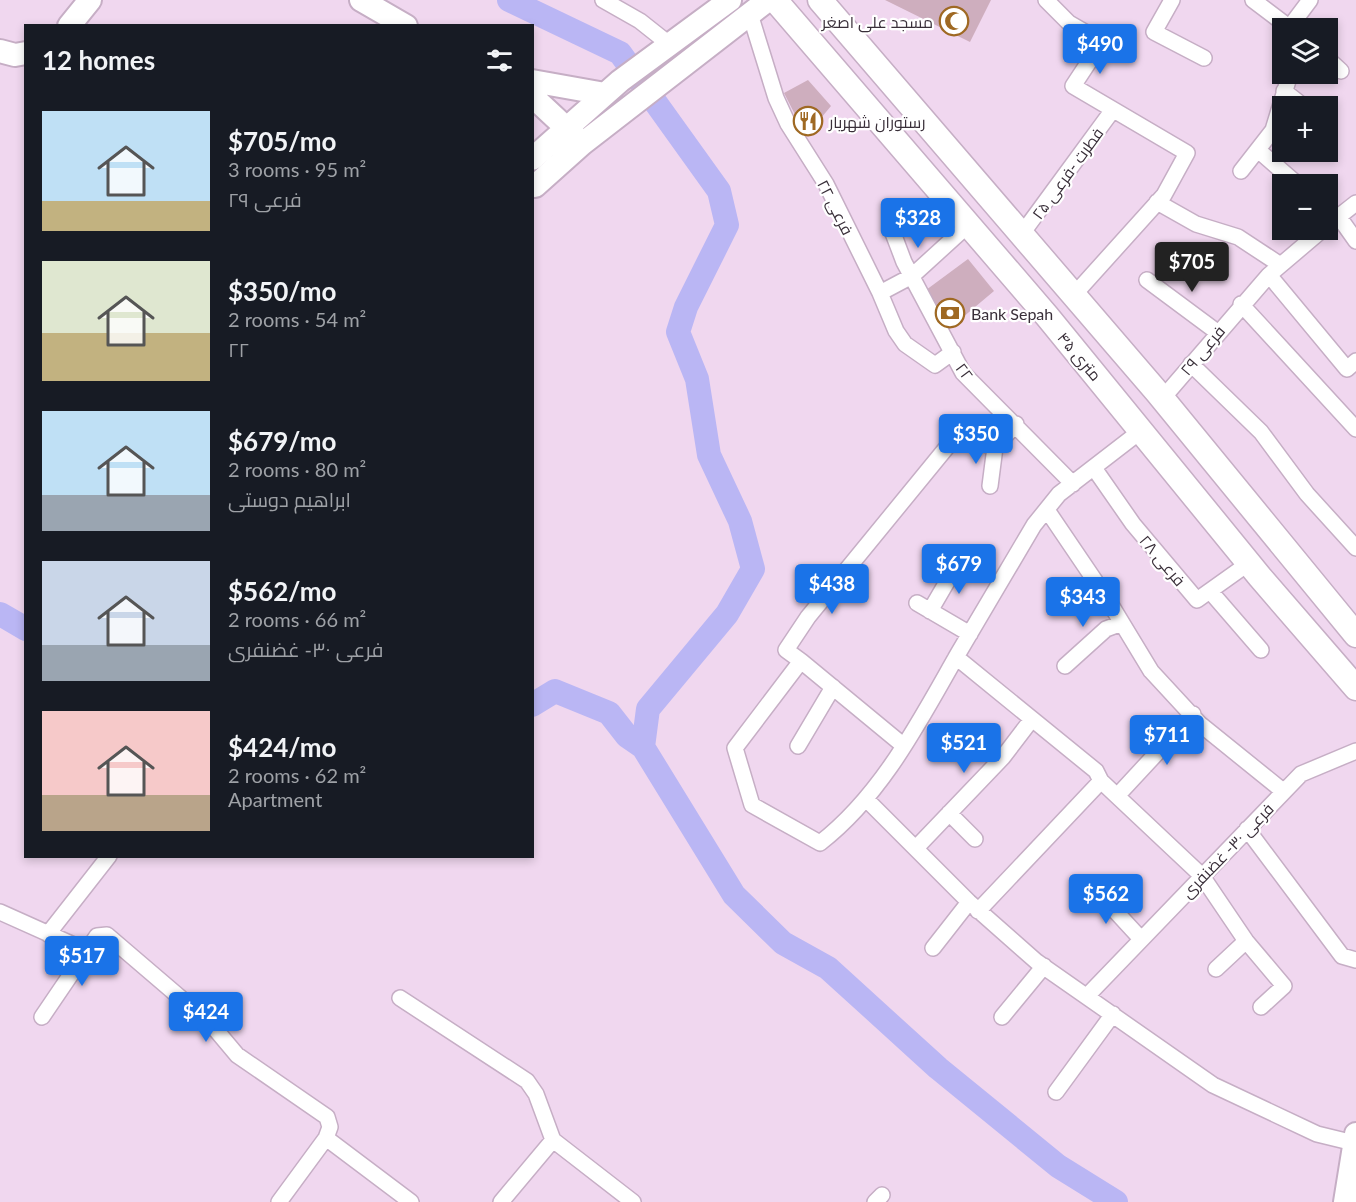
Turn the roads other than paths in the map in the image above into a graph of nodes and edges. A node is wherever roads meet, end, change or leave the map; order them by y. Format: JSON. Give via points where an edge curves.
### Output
{"nodes":[{"id":1,"x":90,"y":0,"type":"edge"},
{"id":2,"x":361,"y":0,"type":"edge"},
{"id":3,"x":603,"y":0,"type":"edge"},
{"id":4,"x":730,"y":0,"type":"edge"},
{"id":5,"x":768,"y":0,"type":"edge"},
{"id":6,"x":775,"y":0,"type":"edge"},
{"id":7,"x":820,"y":0,"type":"edge"},
{"id":8,"x":1046,"y":0,"type":"edge"},
{"id":9,"x":1172,"y":0,"type":"edge"},
{"id":10,"x":1253,"y":0,"type":"edge"},
{"id":11,"x":1310,"y":0,"type":"edge"},
{"id":12,"x":750,"y":14,"type":"junction"},
{"id":13,"x":1276,"y":18,"type":"edge"},
{"id":14,"x":1296,"y":18,"type":"edge"},
{"id":15,"x":71,"y":24,"type":"edge"},
{"id":16,"x":403,"y":24,"type":"edge"},
{"id":17,"x":669,"y":44,"type":"junction"},
{"id":18,"x":0,"y":51,"type":"edge"},
{"id":19,"x":24,"y":53,"type":"edge"},
{"id":20,"x":1204,"y":58,"type":"dead end"},
{"id":21,"x":1338,"y":67,"type":"edge"},
{"id":22,"x":1341,"y":70,"type":"dead end"},
{"id":23,"x":534,"y":81,"type":"edge"},
{"id":24,"x":1286,"y":84,"type":"edge"},
{"id":25,"x":612,"y":87,"type":"junction"},
{"id":26,"x":1284,"y":91,"type":"junction"},
{"id":27,"x":1290,"y":96,"type":"edge"},
{"id":28,"x":534,"y":98,"type":"edge"},
{"id":29,"x":1112,"y":111,"type":"junction"},
{"id":30,"x":575,"y":136,"type":"junction"},
{"id":31,"x":1258,"y":150,"type":"junction"},
{"id":32,"x":534,"y":158,"type":"edge"},
{"id":33,"x":1241,"y":171,"type":"dead end"},
{"id":34,"x":1286,"y":174,"type":"edge"},
{"id":35,"x":534,"y":185,"type":"edge"},
{"id":36,"x":1157,"y":202,"type":"junction"},
{"id":37,"x":1356,"y":203,"type":"edge"},
{"id":38,"x":1338,"y":216,"type":"edge"},
{"id":39,"x":968,"y":225,"type":"junction"},
{"id":40,"x":1338,"y":229,"type":"edge"},
{"id":41,"x":892,"y":234,"type":"dead end"},
{"id":42,"x":1021,"y":235,"type":"junction"},
{"id":43,"x":1309,"y":240,"type":"edge"},
{"id":44,"x":1356,"y":241,"type":"edge"},
{"id":45,"x":1274,"y":269,"type":"junction"},
{"id":46,"x":912,"y":276,"type":"junction"},
{"id":47,"x":1147,"y":280,"type":"dead end"},
{"id":48,"x":880,"y":293,"type":"junction"},
{"id":49,"x":1073,"y":296,"type":"junction"},
{"id":50,"x":1241,"y":304,"type":"junction"},
{"id":51,"x":1047,"y":316,"type":"junction"},
{"id":52,"x":1102,"y":328,"type":"junction"},
{"id":53,"x":1217,"y":333,"type":"junction"},
{"id":54,"x":953,"y":352,"type":"junction"},
{"id":55,"x":1077,"y":352,"type":"junction"},
{"id":56,"x":1356,"y":361,"type":"edge"},
{"id":57,"x":1191,"y":363,"type":"junction"},
{"id":58,"x":1162,"y":399,"type":"junction"},
{"id":59,"x":1016,"y":424,"type":"junction"},
{"id":60,"x":1356,"y":429,"type":"edge"},
{"id":61,"x":1142,"y":430,"type":"junction"},
{"id":62,"x":995,"y":447,"type":"junction"},
{"id":63,"x":1094,"y":468,"type":"junction"},
{"id":64,"x":1073,"y":484,"type":"junction"},
{"id":65,"x":990,"y":486,"type":"dead end"},
{"id":66,"x":1047,"y":510,"type":"junction"},
{"id":67,"x":1356,"y":549,"type":"edge"},
{"id":68,"x":958,"y":562,"type":"dead end"},
{"id":69,"x":1249,"y":563,"type":"junction"},
{"id":70,"x":1210,"y":591,"type":"junction"},
{"id":71,"x":1122,"y":623,"type":"junction"},
{"id":72,"x":970,"y":634,"type":"junction"},
{"id":73,"x":1356,"y":635,"type":"edge"},
{"id":74,"x":1261,"y":650,"type":"dead end"},
{"id":75,"x":957,"y":657,"type":"junction"},
{"id":76,"x":801,"y":661,"type":"junction"},
{"id":77,"x":1065,"y":666,"type":"dead end"},
{"id":78,"x":833,"y":687,"type":"junction"},
{"id":79,"x":1356,"y":688,"type":"edge"},
{"id":80,"x":1193,"y":714,"type":"junction"},
{"id":81,"x":1032,"y":719,"type":"junction"},
{"id":82,"x":798,"y":746,"type":"dead end"},
{"id":83,"x":904,"y":746,"type":"junction"},
{"id":84,"x":1356,"y":751,"type":"edge"},
{"id":85,"x":1101,"y":781,"type":"junction"},
{"id":86,"x":1284,"y":791,"type":"junction"},
{"id":87,"x":1117,"y":796,"type":"junction"},
{"id":88,"x":866,"y":799,"type":"junction"},
{"id":89,"x":949,"y":813,"type":"junction"},
{"id":90,"x":1247,"y":829,"type":"junction"},
{"id":91,"x":975,"y":839,"type":"dead end"},
{"id":92,"x":916,"y":848,"type":"junction"},
{"id":93,"x":107,"y":858,"type":"edge"},
{"id":94,"x":1202,"y":876,"type":"junction"},
{"id":95,"x":1095,"y":889,"type":"dead end"},
{"id":96,"x":974,"y":907,"type":"junction"},
{"id":97,"x":0,"y":912,"type":"edge"},
{"id":98,"x":48,"y":934,"type":"junction"},
{"id":99,"x":1141,"y":939,"type":"junction"},
{"id":100,"x":1246,"y":941,"type":"junction"},
{"id":101,"x":933,"y":948,"type":"dead end"},
{"id":102,"x":87,"y":951,"type":"junction"},
{"id":103,"x":1356,"y":960,"type":"edge"},
{"id":104,"x":1044,"y":966,"type":"junction"},
{"id":105,"x":1216,"y":969,"type":"dead end"},
{"id":106,"x":1087,"y":996,"type":"junction"},
{"id":107,"x":400,"y":998,"type":"dead end"},
{"id":108,"x":1261,"y":1007,"type":"dead end"},
{"id":109,"x":1113,"y":1014,"type":"junction"},
{"id":110,"x":42,"y":1017,"type":"dead end"},
{"id":111,"x":1002,"y":1017,"type":"dead end"},
{"id":112,"x":1056,"y":1092,"type":"dead end"},
{"id":113,"x":326,"y":1138,"type":"junction"},
{"id":114,"x":553,"y":1140,"type":"junction"},
{"id":115,"x":1355,"y":1140,"type":"edge"},
{"id":116,"x":1349,"y":1172,"type":"junction"},
{"id":117,"x":279,"y":1202,"type":"edge"},
{"id":118,"x":411,"y":1202,"type":"edge"},
{"id":119,"x":501,"y":1202,"type":"edge"},
{"id":120,"x":633,"y":1202,"type":"edge"},
{"id":121,"x":1345,"y":1202,"type":"edge"},
{"id":122,"x":1352,"y":1202,"type":"edge"}],
"edges":[{"from":1,"to":15,"type":"street"},
{"from":2,"to":16,"type":"street"},
{"from":3,"to":17,"type":"street","via":[[640,21]]},
{"from":4,"to":17,"type":"street"},
{"from":5,"to":12,"type":"street"},
{"from":6,"to":39,"type":"main road","name":"۴۵ متری"},
{"from":7,"to":42,"type":"main road","name":"۴۵ متری"},
{"from":8,"to":29,"type":"street","via":[[1069,23],[1102,42],[1073,86]]},
{"from":9,"to":20,"type":"street","via":[[1154,32]]},
{"from":10,"to":13,"type":"street"},
{"from":11,"to":14,"type":"street"},
{"from":12,"to":30,"type":"street","via":[[637,101]]},
{"from":12,"to":48,"type":"street","name":"فرعی ۲۲","via":[[788,124],[826,184]]},
{"from":17,"to":25,"type":"street"},
{"from":18,"to":19,"type":"street"},
{"from":21,"to":22,"type":"street"},
{"from":23,"to":25,"type":"street"},
{"from":24,"to":26,"type":"street"},
{"from":25,"to":30,"type":"street"},
{"from":26,"to":27,"type":"street"},
{"from":26,"to":31,"type":"street","via":[[1273,130]]},
{"from":28,"to":30,"type":"street"},
{"from":29,"to":36,"type":"street","via":[[1187,153]]},
{"from":29,"to":42,"type":"street","name":"فطرت -فرعی ۲۵"},
{"from":30,"to":32,"type":"street"},
{"from":30,"to":35,"type":"street"},
{"from":31,"to":33,"type":"street"},
{"from":31,"to":34,"type":"street"},
{"from":36,"to":45,"type":"street","via":[[1196,224],[1238,237]]},
{"from":36,"to":49,"type":"street"},
{"from":37,"to":38,"type":"street","name":"فرعی ۲۹"},
{"from":39,"to":46,"type":"street"},
{"from":39,"to":51,"type":"main road","name":"۴۵ متری"},
{"from":40,"to":44,"type":"street"},
{"from":41,"to":46,"type":"street","name":"۲۲"},
{"from":42,"to":49,"type":"main road","name":"۴۵ متری"},
{"from":43,"to":45,"type":"street","name":"فرعی ۲۹"},
{"from":45,"to":50,"type":"street","name":"فرعی ۲۹"},
{"from":45,"to":56,"type":"street","via":[[1347,369]]},
{"from":46,"to":48,"type":"street"},
{"from":46,"to":54,"type":"street","name":"۲۲"},
{"from":47,"to":53,"type":"street"},
{"from":48,"to":54,"type":"street","name":"فرعی ۲۲","via":[[905,344],[935,365]]},
{"from":49,"to":51,"type":"main road","via":[[1064,313]]},
{"from":49,"to":52,"type":"main road","name":"۴۵ متری"},
{"from":50,"to":53,"type":"street","name":"فرعی ۲۹"},
{"from":50,"to":60,"type":"street"},
{"from":51,"to":55,"type":"main road","name":"۴۵ متری"},
{"from":52,"to":55,"type":"main road","via":[[1082,334]]},
{"from":52,"to":58,"type":"main road","name":"۴۵ متری"},
{"from":53,"to":57,"type":"street","name":"فرعی ۲۹"},
{"from":54,"to":59,"type":"street","name":"۲۲","via":[[963,373]]},
{"from":55,"to":61,"type":"main road","name":"۴۵ متری"},
{"from":57,"to":58,"type":"street","name":"فرعی ۲۹"},
{"from":57,"to":67,"type":"street","via":[[1261,432],[1307,494]]},
{"from":58,"to":73,"type":"main road","name":"۴۵ متری"},
{"from":59,"to":62,"type":"street"},
{"from":59,"to":64,"type":"street","name":"۲۲"},
{"from":61,"to":63,"type":"street"},
{"from":61,"to":69,"type":"main road","name":"۴۵ متری"},
{"from":62,"to":65,"type":"street"},
{"from":62,"to":76,"type":"street","via":[[956,436],[808,617],[786,650]]},
{"from":63,"to":64,"type":"street"},
{"from":63,"to":70,"type":"street","name":"فرعی ۲۸","via":[[1133,524],[1197,600]]},
{"from":64,"to":66,"type":"street"},
{"from":66,"to":71,"type":"street"},
{"from":66,"to":72,"type":"street","via":[[1034,525]]},
{"from":68,"to":72,"type":"street","via":[[924,607]]},
{"from":69,"to":70,"type":"street","name":"فرعی ۲۸"},
{"from":69,"to":79,"type":"main road","name":"۴۵ متری"},
{"from":70,"to":74,"type":"street"},
{"from":71,"to":77,"type":"street","via":[[1106,629]]},
{"from":71,"to":80,"type":"street","via":[[1151,671]]},
{"from":72,"to":75,"type":"street"},
{"from":75,"to":81,"type":"street"},
{"from":75,"to":83,"type":"street"},
{"from":76,"to":78,"type":"street"},
{"from":76,"to":88,"type":"street","via":[[735,748],[752,806],[820,843]]},
{"from":78,"to":82,"type":"street"},
{"from":78,"to":83,"type":"street"},
{"from":80,"to":86,"type":"street","via":[[1200,724]]},
{"from":80,"to":87,"type":"street"},
{"from":81,"to":85,"type":"street","via":[[1096,771]]},
{"from":81,"to":89,"type":"street","via":[[1003,757]]},
{"from":83,"to":88,"type":"street"},
{"from":84,"to":86,"type":"street","name":"فرعی ۳۰- غضنفری","via":[[1301,774]]},
{"from":85,"to":87,"type":"street"},
{"from":85,"to":96,"type":"street"},
{"from":86,"to":90,"type":"street","name":"فرعی ۳۰- غضنفری"},
{"from":87,"to":94,"type":"street"},
{"from":88,"to":92,"type":"street"},
{"from":89,"to":91,"type":"street"},
{"from":89,"to":92,"type":"street"},
{"from":90,"to":94,"type":"street","name":"فرعی ۳۰- غضنفری"},
{"from":90,"to":103,"type":"street","via":[[1342,956]]},
{"from":92,"to":96,"type":"street"},
{"from":93,"to":98,"type":"street"},
{"from":94,"to":99,"type":"street","name":"فرعی ۳۰- غضنفری"},
{"from":94,"to":100,"type":"street"},
{"from":95,"to":99,"type":"street"},
{"from":96,"to":101,"type":"street"},
{"from":96,"to":104,"type":"street"},
{"from":97,"to":98,"type":"street"},
{"from":98,"to":102,"type":"street"},
{"from":99,"to":106,"type":"street","name":"فرعی ۳۰- غضنفری"},
{"from":100,"to":105,"type":"street"},
{"from":100,"to":108,"type":"street","via":[[1284,986]]},
{"from":102,"to":110,"type":"street"},
{"from":102,"to":113,"type":"street","via":[[97,936],[107,935],[211,1023],[237,1055],[327,1117],[330,1127]]},
{"from":104,"to":106,"type":"street"},
{"from":104,"to":111,"type":"street"},
{"from":106,"to":109,"type":"street"},
{"from":107,"to":114,"type":"street","via":[[527,1081]]},
{"from":109,"to":112,"type":"street"},
{"from":109,"to":115,"type":"street","via":[[1213,1085],[1317,1134]]},
{"from":113,"to":117,"type":"street"},
{"from":113,"to":118,"type":"street"},
{"from":114,"to":119,"type":"street"},
{"from":114,"to":120,"type":"street"},
{"from":115,"to":116,"type":"street"},
{"from":116,"to":121,"type":"street"},
{"from":116,"to":122,"type":"street"}]}
